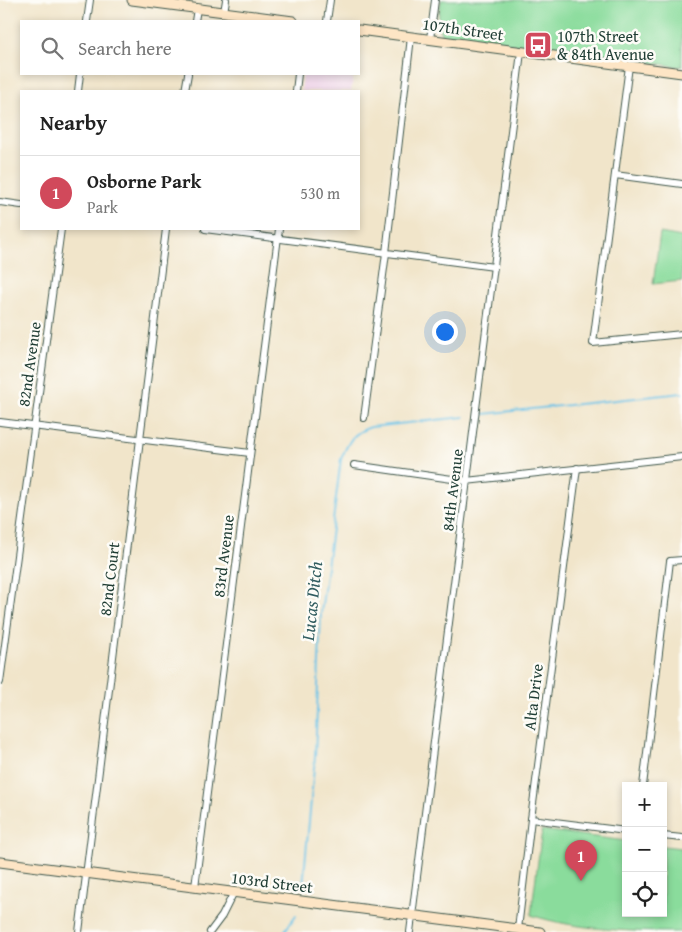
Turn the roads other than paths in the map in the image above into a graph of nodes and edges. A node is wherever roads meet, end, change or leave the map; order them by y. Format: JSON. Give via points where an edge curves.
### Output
{"nodes":[{"id":1,"x":90,"y":0,"type":"edge"},
{"id":2,"x":132,"y":0,"type":"edge"},
{"id":3,"x":226,"y":0,"type":"edge"},
{"id":4,"x":330,"y":0,"type":"edge"},
{"id":5,"x":435,"y":0,"type":"edge"},
{"id":6,"x":197,"y":9,"type":"junction"},
{"id":7,"x":224,"y":12,"type":"junction"},
{"id":8,"x":87,"y":20,"type":"edge"},
{"id":9,"x":195,"y":20,"type":"edge"},
{"id":10,"x":285,"y":20,"type":"edge"},
{"id":11,"x":327,"y":20,"type":"edge"},
{"id":12,"x":360,"y":30,"type":"edge"},
{"id":13,"x":411,"y":37,"type":"junction"},
{"id":14,"x":430,"y":39,"type":"junction"},
{"id":15,"x":521,"y":52,"type":"junction"},
{"id":16,"x":628,"y":66,"type":"junction"},
{"id":17,"x":682,"y":73,"type":"edge"},
{"id":18,"x":80,"y":75,"type":"edge"},
{"id":19,"x":188,"y":75,"type":"edge"},
{"id":20,"x":298,"y":75,"type":"edge"},
{"id":21,"x":78,"y":90,"type":"edge"},
{"id":22,"x":185,"y":90,"type":"edge"},
{"id":23,"x":296,"y":90,"type":"edge"},
{"id":24,"x":615,"y":175,"type":"junction"},
{"id":25,"x":682,"y":184,"type":"edge"},
{"id":26,"x":0,"y":202,"type":"edge"},
{"id":27,"x":20,"y":205,"type":"edge"},
{"id":28,"x":61,"y":230,"type":"edge"},
{"id":29,"x":166,"y":230,"type":"edge"},
{"id":30,"x":212,"y":230,"type":"edge"},
{"id":31,"x":279,"y":230,"type":"edge"},
{"id":32,"x":277,"y":239,"type":"junction"},
{"id":33,"x":386,"y":253,"type":"junction"},
{"id":34,"x":494,"y":267,"type":"junction"},
{"id":35,"x":682,"y":334,"type":"edge"},
{"id":36,"x":364,"y":418,"type":"dead end"},
{"id":37,"x":0,"y":422,"type":"edge"},
{"id":38,"x":34,"y":427,"type":"junction"},
{"id":39,"x":140,"y":438,"type":"junction"},
{"id":40,"x":250,"y":453,"type":"junction"},
{"id":41,"x":682,"y":457,"type":"edge"},
{"id":42,"x":354,"y":465,"type":"dead end"},
{"id":43,"x":577,"y":468,"type":"junction"},
{"id":44,"x":466,"y":481,"type":"junction"},
{"id":45,"x":682,"y":560,"type":"edge"},
{"id":46,"x":0,"y":682,"type":"edge"},
{"id":47,"x":643,"y":782,"type":"edge"},
{"id":48,"x":531,"y":818,"type":"junction"},
{"id":49,"x":622,"y":830,"type":"edge"},
{"id":50,"x":667,"y":836,"type":"edge"},
{"id":51,"x":682,"y":838,"type":"edge"},
{"id":52,"x":0,"y":862,"type":"edge"},
{"id":53,"x":87,"y":873,"type":"junction"},
{"id":54,"x":195,"y":887,"type":"junction"},
{"id":55,"x":234,"y":892,"type":"junction"},
{"id":56,"x":412,"y":915,"type":"junction"},
{"id":57,"x":518,"y":929,"type":"junction"},
{"id":58,"x":79,"y":932,"type":"edge"},
{"id":59,"x":210,"y":932,"type":"edge"},
{"id":60,"x":410,"y":932,"type":"edge"},
{"id":61,"x":540,"y":932,"type":"edge"}],
"edges":[{"from":1,"to":8,"type":"street"},
{"from":2,"to":6,"type":"street"},
{"from":3,"to":7,"type":"street"},
{"from":4,"to":11,"type":"street"},
{"from":5,"to":14,"type":"street"},
{"from":6,"to":7,"type":"street"},
{"from":6,"to":9,"type":"street"},
{"from":7,"to":10,"type":"street"},
{"from":12,"to":13,"type":"street","name":"107th Street"},
{"from":13,"to":14,"type":"street","name":"107th Street"},
{"from":13,"to":33,"type":"street"},
{"from":14,"to":15,"type":"street","name":"107th Street"},
{"from":15,"to":16,"type":"street","name":"107th Street"},
{"from":15,"to":34,"type":"street","name":"84th Avenue"},
{"from":16,"to":17,"type":"street","name":"107th Street"},
{"from":16,"to":24,"type":"street"},
{"from":18,"to":21,"type":"street"},
{"from":19,"to":22,"type":"street"},
{"from":20,"to":23,"type":"street"},
{"from":24,"to":25,"type":"street"},
{"from":24,"to":35,"type":"street","via":[[593,344]]},
{"from":26,"to":27,"type":"street"},
{"from":28,"to":38,"type":"street","name":"82nd Avenue"},
{"from":29,"to":39,"type":"street","name":"82nd Court"},
{"from":30,"to":32,"type":"street"},
{"from":31,"to":32,"type":"street","name":"83rd Avenue"},
{"from":32,"to":33,"type":"street"},
{"from":32,"to":40,"type":"street","name":"83rd Avenue"},
{"from":33,"to":34,"type":"street"},
{"from":33,"to":36,"type":"street"},
{"from":34,"to":44,"type":"street","name":"84th Avenue"},
{"from":37,"to":38,"type":"street"},
{"from":38,"to":39,"type":"street"},
{"from":38,"to":46,"type":"street","name":"82nd Avenue"},
{"from":39,"to":40,"type":"street"},
{"from":39,"to":53,"type":"street","name":"82nd Court"},
{"from":40,"to":54,"type":"street","name":"83rd Avenue"},
{"from":41,"to":43,"type":"street"},
{"from":42,"to":44,"type":"street"},
{"from":43,"to":44,"type":"street"},
{"from":43,"to":48,"type":"street","name":"Alta Drive"},
{"from":44,"to":56,"type":"street","name":"84th Avenue"},
{"from":45,"to":47,"type":"street","via":[[670,561]]},
{"from":48,"to":49,"type":"street"},
{"from":48,"to":57,"type":"street","name":"Alta Drive"},
{"from":50,"to":51,"type":"street"},
{"from":52,"to":53,"type":"street","name":"103rd Street"},
{"from":53,"to":54,"type":"street","name":"103rd Street"},
{"from":53,"to":58,"type":"street","name":"82nd Court"},
{"from":54,"to":55,"type":"street","name":"103rd Street"},
{"from":55,"to":56,"type":"street","name":"103rd Street"},
{"from":55,"to":59,"type":"street"},
{"from":56,"to":57,"type":"street","name":"103rd Street"},
{"from":56,"to":60,"type":"street","name":"84th Avenue"},
{"from":57,"to":61,"type":"street","name":"103rd Street"}]}
